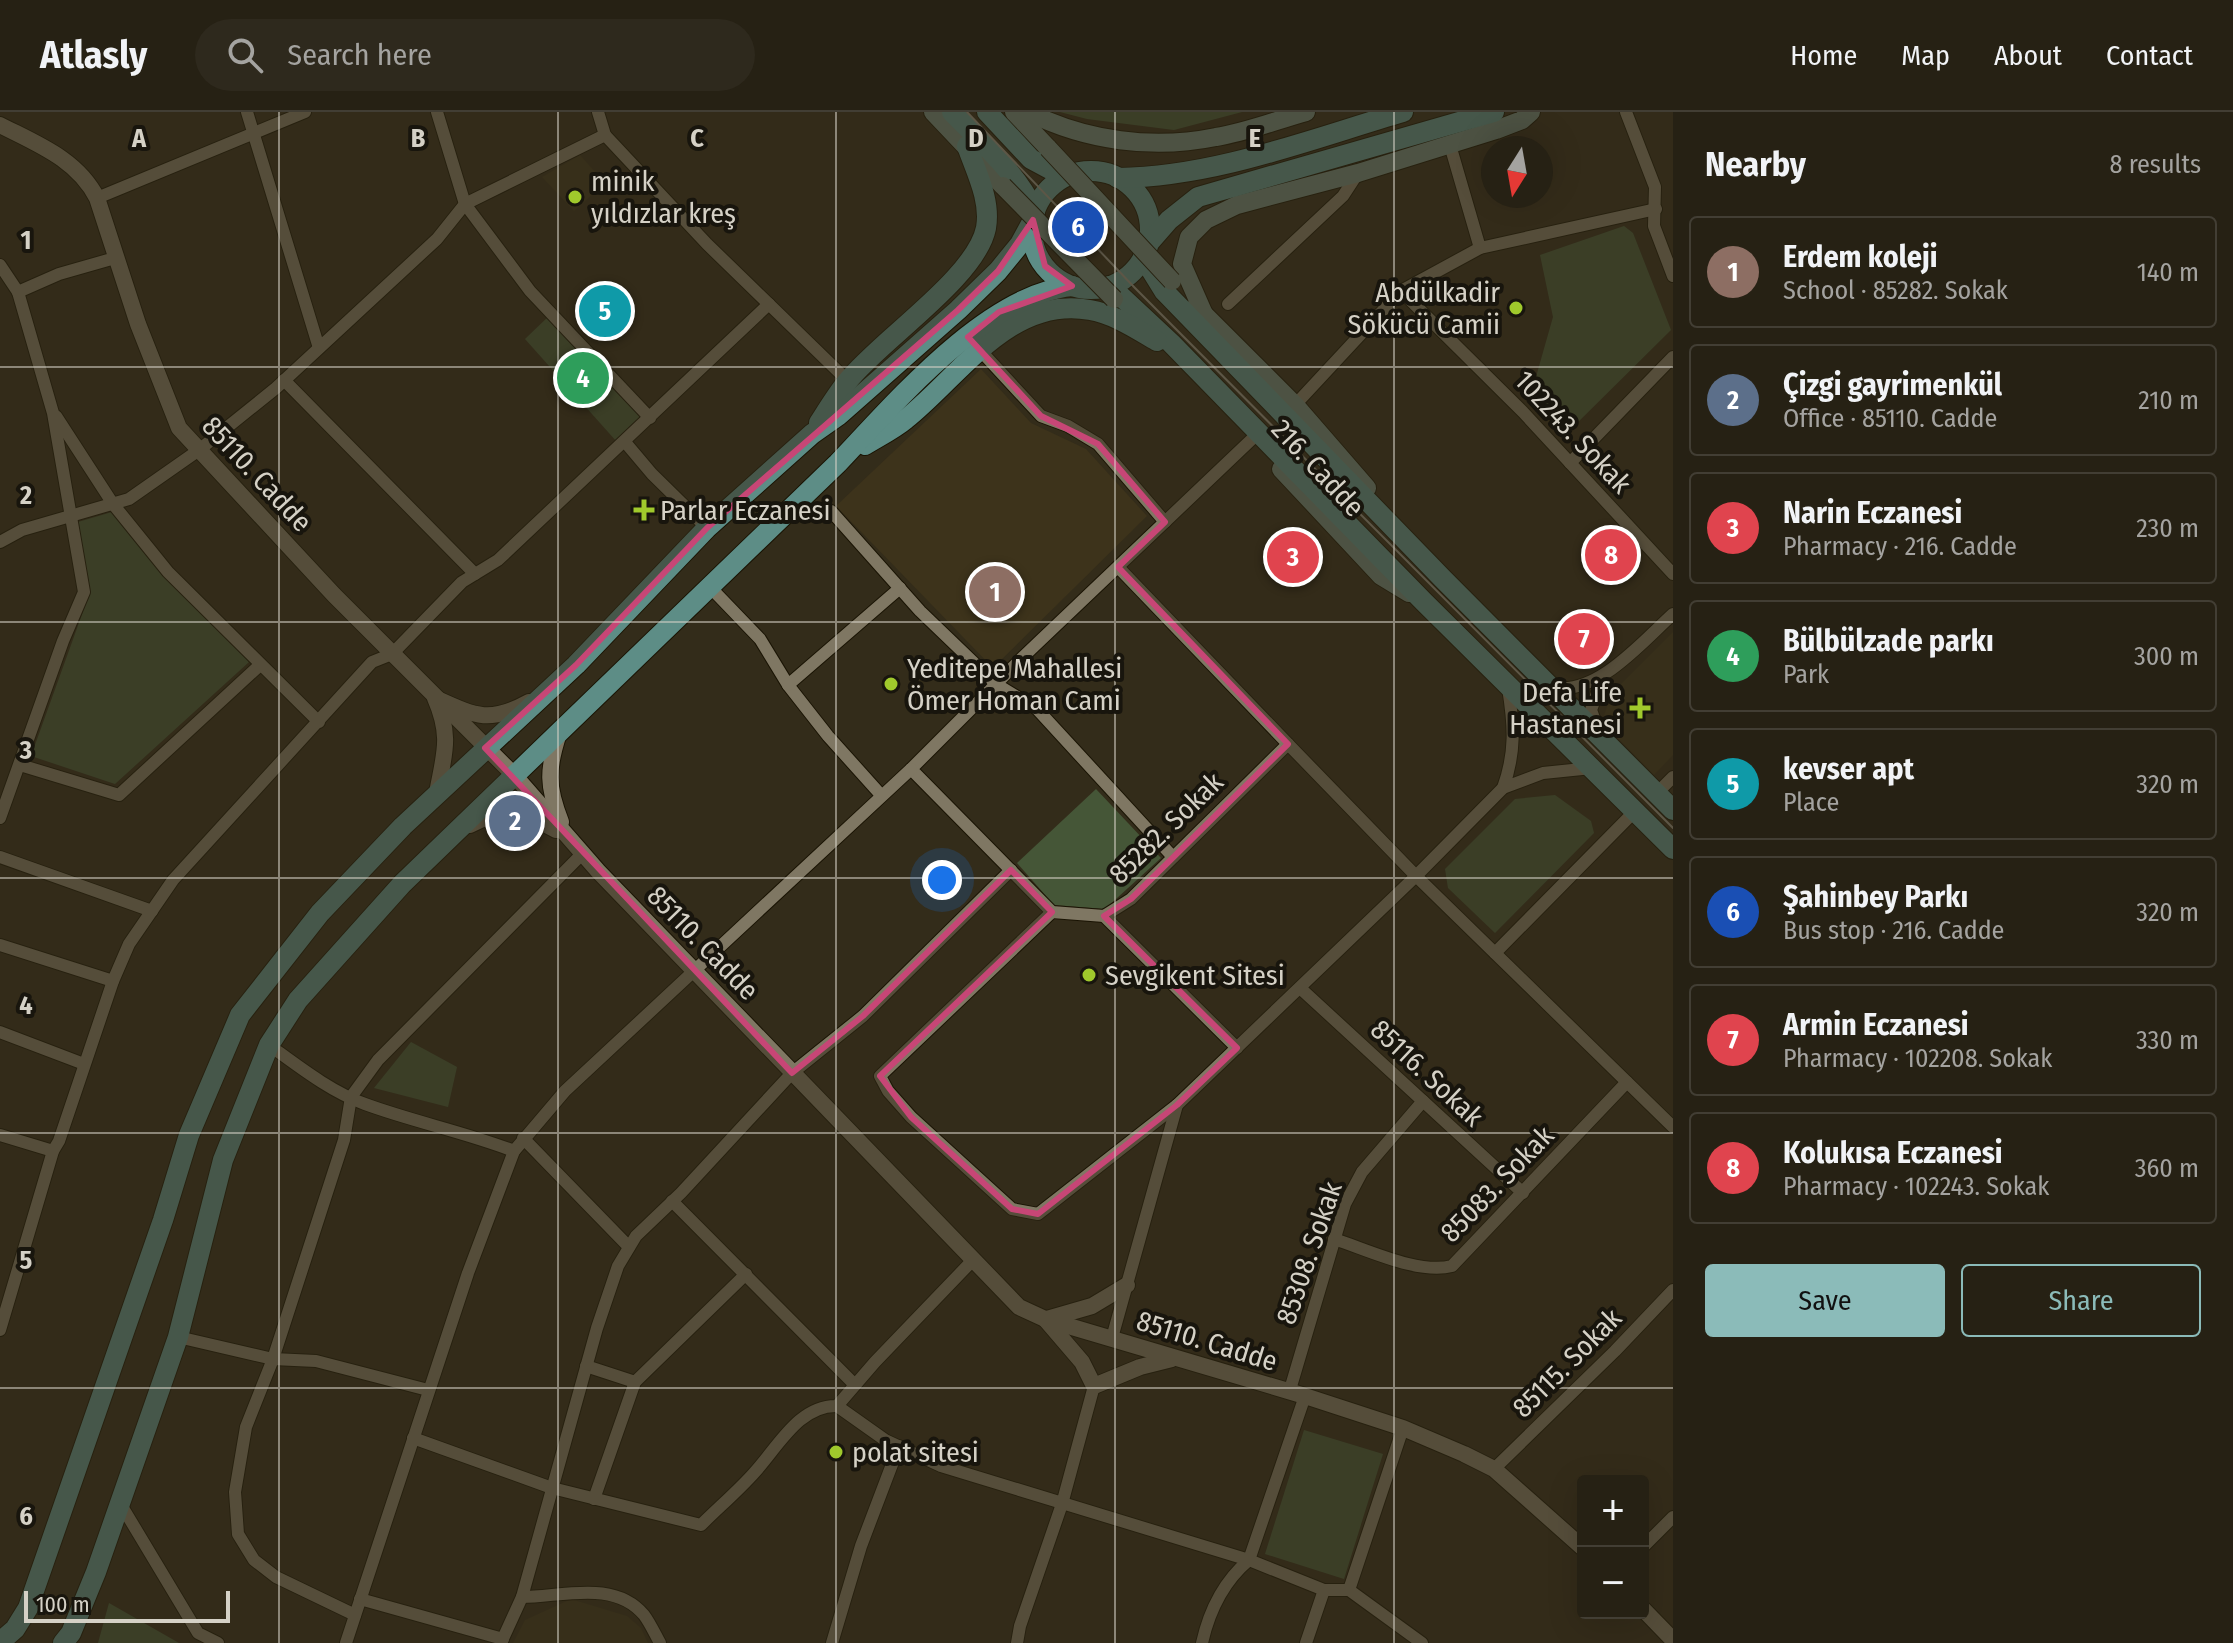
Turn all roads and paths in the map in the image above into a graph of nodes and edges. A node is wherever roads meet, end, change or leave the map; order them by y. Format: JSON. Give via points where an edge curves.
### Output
{"nodes":[{"id":1,"x":4,"y":112,"type":"edge"},
{"id":2,"x":247,"y":112,"type":"edge"},
{"id":3,"x":305,"y":112,"type":"edge"},
{"id":4,"x":437,"y":112,"type":"edge"},
{"id":5,"x":598,"y":112,"type":"edge"},
{"id":6,"x":933,"y":112,"type":"edge"},
{"id":7,"x":952,"y":112,"type":"edge"},
{"id":8,"x":987,"y":112,"type":"edge"},
{"id":9,"x":1014,"y":112,"type":"edge"},
{"id":10,"x":1028,"y":112,"type":"edge"},
{"id":11,"x":1306,"y":112,"type":"edge"},
{"id":12,"x":1403,"y":112,"type":"edge"},
{"id":13,"x":1494,"y":112,"type":"edge"},
{"id":14,"x":1531,"y":112,"type":"edge"},
{"id":15,"x":1626,"y":112,"type":"edge"},
{"id":16,"x":0,"y":118,"type":"edge"},
{"id":17,"x":0,"y":125,"type":"edge"},
{"id":18,"x":255,"y":132,"type":"junction"},
{"id":19,"x":605,"y":135,"type":"junction"},
{"id":20,"x":1450,"y":145,"type":"junction"},
{"id":21,"x":967,"y":146,"type":"junction"},
{"id":22,"x":1077,"y":173,"type":"junction"},
{"id":23,"x":1358,"y":173,"type":"junction"},
{"id":24,"x":1118,"y":178,"type":"junction"},
{"id":25,"x":97,"y":198,"type":"junction"},
{"id":26,"x":465,"y":204,"type":"junction"},
{"id":27,"x":1656,"y":209,"type":"junction"},
{"id":28,"x":1034,"y":216,"type":"junction"},
{"id":29,"x":1480,"y":248,"type":"junction"},
{"id":30,"x":1146,"y":250,"type":"junction"},
{"id":31,"x":115,"y":258,"type":"junction"},
{"id":32,"x":0,"y":265,"type":"edge"},
{"id":33,"x":1673,"y":276,"type":"edge"},
{"id":34,"x":1072,"y":286,"type":"junction"},
{"id":35,"x":1401,"y":291,"type":"junction"},
{"id":36,"x":18,"y":292,"type":"junction"},
{"id":37,"x":1112,"y":292,"type":"junction"},
{"id":38,"x":769,"y":304,"type":"junction"},
{"id":39,"x":1228,"y":304,"type":"dead end"},
{"id":40,"x":1204,"y":314,"type":"junction"},
{"id":41,"x":1157,"y":341,"type":"junction"},
{"id":42,"x":319,"y":348,"type":"junction"},
{"id":43,"x":979,"y":349,"type":"junction"},
{"id":44,"x":1673,"y":357,"type":"edge"},
{"id":45,"x":284,"y":380,"type":"junction"},
{"id":46,"x":848,"y":381,"type":"junction"},
{"id":47,"x":1295,"y":405,"type":"junction"},
{"id":48,"x":53,"y":413,"type":"junction"},
{"id":49,"x":650,"y":418,"type":"junction"},
{"id":50,"x":812,"y":434,"type":"junction"},
{"id":51,"x":1252,"y":439,"type":"junction"},
{"id":52,"x":625,"y":442,"type":"junction"},
{"id":53,"x":199,"y":450,"type":"junction"},
{"id":54,"x":838,"y":463,"type":"junction"},
{"id":55,"x":1570,"y":463,"type":"junction"},
{"id":56,"x":113,"y":504,"type":"junction"},
{"id":57,"x":831,"y":511,"type":"dead end"},
{"id":58,"x":70,"y":516,"type":"junction"},
{"id":59,"x":1165,"y":522,"type":"junction"},
{"id":60,"x":707,"y":528,"type":"junction"},
{"id":61,"x":0,"y":542,"type":"edge"},
{"id":62,"x":1118,"y":567,"type":"junction"},
{"id":63,"x":475,"y":574,"type":"junction"},
{"id":64,"x":1673,"y":574,"type":"edge"},
{"id":65,"x":1443,"y":579,"type":"junction"},
{"id":66,"x":710,"y":587,"type":"junction"},
{"id":67,"x":900,"y":588,"type":"junction"},
{"id":68,"x":1424,"y":602,"type":"junction"},
{"id":69,"x":1673,"y":614,"type":"edge"},
{"id":70,"x":392,"y":654,"type":"junction"},
{"id":71,"x":260,"y":665,"type":"junction"},
{"id":72,"x":1603,"y":676,"type":"junction"},
{"id":73,"x":996,"y":684,"type":"junction"},
{"id":74,"x":788,"y":685,"type":"junction"},
{"id":75,"x":1507,"y":685,"type":"junction"},
{"id":76,"x":1550,"y":686,"type":"junction"},
{"id":77,"x":545,"y":694,"type":"junction"},
{"id":78,"x":435,"y":698,"type":"junction"},
{"id":79,"x":319,"y":722,"type":"junction"},
{"id":80,"x":560,"y":732,"type":"junction"},
{"id":81,"x":1601,"y":737,"type":"junction"},
{"id":82,"x":1288,"y":744,"type":"junction"},
{"id":83,"x":485,"y":748,"type":"junction"},
{"id":84,"x":20,"y":765,"type":"junction"},
{"id":85,"x":1592,"y":768,"type":"junction"},
{"id":86,"x":911,"y":769,"type":"junction"},
{"id":87,"x":515,"y":776,"type":"junction"},
{"id":88,"x":1673,"y":777,"type":"edge"},
{"id":89,"x":1503,"y":788,"type":"junction"},
{"id":90,"x":437,"y":793,"type":"junction"},
{"id":91,"x":1656,"y":794,"type":"junction"},
{"id":92,"x":881,"y":795,"type":"junction"},
{"id":93,"x":1673,"y":810,"type":"edge"},
{"id":94,"x":1635,"y":811,"type":"junction"},
{"id":95,"x":0,"y":818,"type":"edge"},
{"id":96,"x":457,"y":831,"type":"junction"},
{"id":97,"x":567,"y":836,"type":"junction"},
{"id":98,"x":1673,"y":849,"type":"edge"},
{"id":99,"x":582,"y":854,"type":"junction"},
{"id":100,"x":0,"y":857,"type":"edge"},
{"id":101,"x":1173,"y":857,"type":"junction"},
{"id":102,"x":1011,"y":870,"type":"junction"},
{"id":103,"x":1416,"y":876,"type":"junction"},
{"id":104,"x":152,"y":911,"type":"junction"},
{"id":105,"x":1052,"y":912,"type":"junction"},
{"id":106,"x":1104,"y":916,"type":"junction"},
{"id":107,"x":0,"y":945,"type":"edge"},
{"id":108,"x":1495,"y":953,"type":"junction"},
{"id":109,"x":695,"y":972,"type":"junction"},
{"id":110,"x":113,"y":981,"type":"junction"},
{"id":111,"x":1300,"y":988,"type":"junction"},
{"id":112,"x":0,"y":1032,"type":"edge"},
{"id":113,"x":269,"y":1045,"type":"junction"},
{"id":114,"x":1237,"y":1048,"type":"junction"},
{"id":115,"x":84,"y":1064,"type":"junction"},
{"id":116,"x":792,"y":1073,"type":"junction"},
{"id":117,"x":1627,"y":1082,"type":"junction"},
{"id":118,"x":351,"y":1097,"type":"junction"},
{"id":119,"x":1423,"y":1101,"type":"junction"},
{"id":120,"x":1177,"y":1105,"type":"junction"},
{"id":121,"x":1673,"y":1127,"type":"edge"},
{"id":122,"x":0,"y":1135,"type":"edge"},
{"id":123,"x":523,"y":1138,"type":"junction"},
{"id":124,"x":53,"y":1151,"type":"junction"},
{"id":125,"x":514,"y":1151,"type":"junction"},
{"id":126,"x":1523,"y":1193,"type":"junction"},
{"id":127,"x":672,"y":1201,"type":"junction"},
{"id":128,"x":1334,"y":1239,"type":"junction"},
{"id":129,"x":629,"y":1247,"type":"junction"},
{"id":130,"x":972,"y":1261,"type":"junction"},
{"id":131,"x":746,"y":1274,"type":"junction"},
{"id":132,"x":1127,"y":1285,"type":"junction"},
{"id":133,"x":1673,"y":1290,"type":"edge"},
{"id":134,"x":1045,"y":1319,"type":"junction"},
{"id":135,"x":0,"y":1330,"type":"edge"},
{"id":136,"x":178,"y":1337,"type":"junction"},
{"id":137,"x":1112,"y":1338,"type":"junction"},
{"id":138,"x":1173,"y":1358,"type":"junction"},
{"id":139,"x":273,"y":1359,"type":"junction"},
{"id":140,"x":586,"y":1366,"type":"junction"},
{"id":141,"x":635,"y":1382,"type":"junction"},
{"id":142,"x":855,"y":1385,"type":"junction"},
{"id":143,"x":1094,"y":1386,"type":"junction"},
{"id":144,"x":428,"y":1390,"type":"junction"},
{"id":145,"x":1297,"y":1394,"type":"junction"},
{"id":146,"x":837,"y":1406,"type":"junction"},
{"id":147,"x":1403,"y":1428,"type":"junction"},
{"id":148,"x":413,"y":1438,"type":"junction"},
{"id":149,"x":899,"y":1446,"type":"junction"},
{"id":150,"x":1494,"y":1469,"type":"junction"},
{"id":151,"x":552,"y":1488,"type":"junction"},
{"id":152,"x":594,"y":1499,"type":"junction"},
{"id":153,"x":120,"y":1503,"type":"junction"},
{"id":154,"x":1062,"y":1504,"type":"junction"},
{"id":155,"x":1673,"y":1517,"type":"edge"},
{"id":156,"x":1649,"y":1541,"type":"edge"},
{"id":157,"x":1582,"y":1547,"type":"edge"},
{"id":158,"x":1249,"y":1560,"type":"junction"},
{"id":159,"x":1324,"y":1590,"type":"junction"},
{"id":160,"x":1349,"y":1590,"type":"junction"},
{"id":161,"x":522,"y":1597,"type":"junction"},
{"id":162,"x":360,"y":1599,"type":"junction"},
{"id":163,"x":355,"y":1615,"type":"junction"},
{"id":164,"x":1649,"y":1615,"type":"edge"},
{"id":165,"x":67,"y":1640,"type":"edge"},
{"id":166,"x":1673,"y":1640,"type":"edge"},
{"id":167,"x":502,"y":1641,"type":"edge"},
{"id":168,"x":0,"y":1642,"type":"edge"},
{"id":169,"x":218,"y":1643,"type":"edge"},
{"id":170,"x":346,"y":1643,"type":"edge"},
{"id":171,"x":660,"y":1643,"type":"edge"},
{"id":172,"x":832,"y":1643,"type":"edge"},
{"id":173,"x":1017,"y":1643,"type":"edge"},
{"id":174,"x":1202,"y":1643,"type":"edge"},
{"id":175,"x":1306,"y":1643,"type":"edge"},
{"id":176,"x":1422,"y":1643,"type":"edge"}],
"edges":[{"from":1,"to":16,"type":"street"},
{"from":2,"to":18,"type":"street"},
{"from":3,"to":18,"type":"street"},
{"from":4,"to":26,"type":"street"},
{"from":5,"to":19,"type":"street"},
{"from":6,"to":21,"type":"main road","name":"216. Cadde"},
{"from":7,"to":28,"type":"main road","via":[[1010,173],[1027,195]]},
{"from":8,"to":22,"type":"main road","via":[[1031,159],[1059,174]]},
{"from":9,"to":40,"type":"main road","name":"216. Cadde","bridge":true},
{"from":10,"to":11,"type":"main road","via":[[1083,133],[1169,143],[1216,138]]},
{"from":12,"to":24,"type":"main road","via":[[1172,175]]},
{"from":13,"to":30,"type":"main road","via":[[1198,197],[1169,220]]},
{"from":14,"to":20,"type":"main road","via":[[1522,120]]},
{"from":15,"to":27,"type":"street","via":[[1655,187]]},
{"from":17,"to":25,"type":"street","name":"85110. Cadde","via":[[75,166]]},
{"from":18,"to":25,"type":"street"},
{"from":18,"to":42,"type":"street"},
{"from":19,"to":26,"type":"street"},
{"from":19,"to":38,"type":"street"},
{"from":20,"to":23,"type":"main road"},
{"from":20,"to":29,"type":"street"},
{"from":21,"to":37,"type":"main road","name":"216. Cadde","bridge":true},
{"from":21,"to":46,"type":"main road","via":[[987,205],[985,231],[975,251],[951,283]]},
{"from":22,"to":24,"type":"main road"},
{"from":22,"to":28,"type":"main road","via":[[1049,189]]},
{"from":23,"to":39,"type":"street","via":[[1343,196]]},
{"from":23,"to":40,"type":"main road","via":[[1237,205],[1206,220],[1189,237],[1182,264]]},
{"from":24,"to":30,"type":"main road","via":[[1132,187],[1149,216]]},
{"from":25,"to":31,"type":"street","name":"85110. Cadde"},
{"from":26,"to":42,"type":"street","via":[[437,239]]},
{"from":26,"to":49,"type":"street","via":[[530,291]]},
{"from":27,"to":29,"type":"street"},
{"from":27,"to":33,"type":"street","via":[[1654,226]]},
{"from":28,"to":34,"type":"main road","via":[[1032,234],[1040,259]]},
{"from":28,"to":50,"type":"main road","via":[[998,271]]},
{"from":29,"to":35,"type":"street"},
{"from":30,"to":37,"type":"main road"},
{"from":30,"to":65,"type":"main road","via":[[1164,291]]},
{"from":31,"to":36,"type":"street"},
{"from":31,"to":53,"type":"street","name":"85110. Cadde","via":[[179,428]]},
{"from":32,"to":36,"type":"street"},
{"from":34,"to":37,"type":"main road"},
{"from":34,"to":54,"type":"main road","via":[[1053,288],[999,312],[892,406]]},
{"from":35,"to":47,"type":"street"},
{"from":35,"to":55,"type":"street","name":"102243. Sokak"},
{"from":36,"to":48,"type":"street"},
{"from":37,"to":41,"type":"main road","name":"216. Cadde"},
{"from":37,"to":68,"type":"main road","via":[[1149,321]]},
{"from":38,"to":46,"type":"street"},
{"from":38,"to":49,"type":"street"},
{"from":40,"to":47,"type":"main road","name":"216. Cadde"},
{"from":41,"to":43,"type":"main road","via":[[1091,310],[1062,308],[1039,312]]},
{"from":41,"to":51,"type":"main road","name":"216. Cadde"},
{"from":42,"to":45,"type":"street"},
{"from":43,"to":54,"type":"main road","via":[[906,419]]},
{"from":43,"to":59,"type":"street","via":[[1041,416],[1098,444]]},
{"from":44,"to":55,"type":"street"},
{"from":45,"to":53,"type":"street"},
{"from":45,"to":63,"type":"street"},
{"from":46,"to":50,"type":"main road"},
{"from":47,"to":65,"type":"main road","name":"216. Cadde"},
{"from":48,"to":56,"type":"street"},
{"from":48,"to":58,"type":"street"},
{"from":49,"to":52,"type":"street"},
{"from":50,"to":60,"type":"main road"},
{"from":51,"to":59,"type":"street"},
{"from":51,"to":68,"type":"main road","name":"216. Cadde","via":[[1381,576]]},
{"from":52,"to":60,"type":"street"},
{"from":52,"to":63,"type":"street","via":[[498,560]]},
{"from":53,"to":56,"type":"street","via":[[129,499]]},
{"from":53,"to":70,"type":"street","name":"85110. Cadde"},
{"from":54,"to":66,"type":"main road"},
{"from":55,"to":64,"type":"street","name":"102243. Sokak"},
{"from":56,"to":58,"type":"street"},
{"from":56,"to":71,"type":"street","via":[[168,572]]},
{"from":57,"to":67,"type":"street"},
{"from":58,"to":61,"type":"street"},
{"from":58,"to":84,"type":"street","via":[[84,592]]},
{"from":59,"to":62,"type":"street"},
{"from":60,"to":77,"type":"main road"},
{"from":62,"to":73,"type":"street"},
{"from":62,"to":82,"type":"street"},
{"from":63,"to":70,"type":"street"},
{"from":65,"to":76,"type":"main road","name":"216. Cadde"},
{"from":66,"to":74,"type":"street","via":[[760,639]]},
{"from":66,"to":80,"type":"main road"},
{"from":67,"to":73,"type":"street"},
{"from":67,"to":74,"type":"street"},
{"from":68,"to":75,"type":"main road","name":"216. Cadde"},
{"from":69,"to":72,"type":"street"},
{"from":70,"to":78,"type":"street","name":"85110. Cadde"},
{"from":70,"to":79,"type":"street","via":[[372,662]]},
{"from":71,"to":79,"type":"street"},
{"from":71,"to":84,"type":"street","via":[[119,795]]},
{"from":72,"to":76,"type":"street","via":[[1568,690]]},
{"from":72,"to":81,"type":"street","via":[[1591,710]]},
{"from":73,"to":86,"type":"street"},
{"from":73,"to":101,"type":"street","via":[[1037,709]]},
{"from":74,"to":92,"type":"street"},
{"from":75,"to":85,"type":"main road","name":"216. Cadde"},
{"from":75,"to":89,"type":"street","via":[[1513,762]]},
{"from":76,"to":81,"type":"main road","name":"216. Cadde"},
{"from":77,"to":78,"type":"street","via":[[512,711],[482,717]]},
{"from":77,"to":83,"type":"main road"},
{"from":78,"to":83,"type":"street","name":"85110. Cadde"},
{"from":78,"to":90,"type":"street","via":[[445,721],[446,746]]},
{"from":79,"to":104,"type":"street","via":[[173,880]]},
{"from":80,"to":87,"type":"main road"},
{"from":80,"to":97,"type":"street","via":[[549,770],[550,794]]},
{"from":81,"to":91,"type":"main road","name":"216. Cadde"},
{"from":82,"to":101,"type":"street","name":"85282. Sokak"},
{"from":82,"to":103,"type":"street"},
{"from":83,"to":87,"type":"street","name":"85110. Cadde"},
{"from":83,"to":90,"type":"main road"},
{"from":84,"to":95,"type":"street"},
{"from":85,"to":89,"type":"street","via":[[1543,773]]},
{"from":85,"to":94,"type":"main road","name":"216. Cadde"},
{"from":86,"to":92,"type":"street"},
{"from":86,"to":102,"type":"street"},
{"from":87,"to":96,"type":"main road"},
{"from":87,"to":97,"type":"street","name":"85110. Cadde"},
{"from":88,"to":91,"type":"street"},
{"from":89,"to":103,"type":"street"},
{"from":90,"to":168,"type":"main road","via":[[320,913],[240,1015],[189,1135],[28,1608]]},
{"from":91,"to":93,"type":"main road","name":"216. Cadde"},
{"from":92,"to":109,"type":"street"},
{"from":94,"to":98,"type":"main road","name":"216. Cadde"},
{"from":94,"to":108,"type":"street"},
{"from":96,"to":97,"type":"street","via":[[503,811],[528,815]]},
{"from":96,"to":113,"type":"main road","via":[[298,1000]]},
{"from":97,"to":99,"type":"street","name":"85110. Cadde"},
{"from":99,"to":109,"type":"street","name":"85110. Cadde"},
{"from":99,"to":118,"type":"street","via":[[378,1060]]},
{"from":100,"to":104,"type":"street"},
{"from":101,"to":106,"type":"street","name":"85282. Sokak","via":[[1131,899]]},
{"from":102,"to":105,"type":"street"},
{"from":102,"to":116,"type":"street","via":[[863,1016]]},
{"from":103,"to":108,"type":"street"},
{"from":103,"to":111,"type":"street"},
{"from":104,"to":110,"type":"street","via":[[129,944]]},
{"from":105,"to":106,"type":"street","name":"85282. Sokak"},
{"from":105,"to":120,"type":"street","via":[[880,1076],[888,1091],[1012,1209],[1038,1214]]},
{"from":106,"to":114,"type":"street"},
{"from":107,"to":110,"type":"street"},
{"from":108,"to":117,"type":"street"},
{"from":109,"to":116,"type":"street","name":"85110. Cadde"},
{"from":109,"to":123,"type":"street","via":[[565,1091]]},
{"from":110,"to":115,"type":"street"},
{"from":111,"to":114,"type":"street"},
{"from":111,"to":119,"type":"street","name":"85116. Sokak"},
{"from":112,"to":115,"type":"street"},
{"from":113,"to":118,"type":"street"},
{"from":113,"to":136,"type":"main road","via":[[223,1160]]},
{"from":114,"to":120,"type":"street"},
{"from":115,"to":124,"type":"street"},
{"from":116,"to":127,"type":"street"},
{"from":116,"to":130,"type":"street","name":"85110. Cadde"},
{"from":117,"to":121,"type":"street"},
{"from":117,"to":126,"type":"street","name":"85083. Sokak"},
{"from":118,"to":125,"type":"street"},
{"from":118,"to":139,"type":"street","via":[[344,1140]]},
{"from":119,"to":126,"type":"street","name":"85116. Sokak"},
{"from":119,"to":128,"type":"street","name":"85308. Sokak","via":[[1362,1172]]},
{"from":120,"to":132,"type":"street"},
{"from":122,"to":124,"type":"street"},
{"from":123,"to":125,"type":"street"},
{"from":123,"to":129,"type":"street"},
{"from":124,"to":135,"type":"street"},
{"from":125,"to":144,"type":"street"},
{"from":126,"to":128,"type":"street","name":"85083. Sokak","via":[[1452,1266],[1415,1265]]},
{"from":127,"to":129,"type":"street"},
{"from":127,"to":131,"type":"street"},
{"from":128,"to":145,"type":"street","name":"85308. Sokak"},
{"from":129,"to":140,"type":"street"},
{"from":130,"to":134,"type":"street","name":"85110. Cadde","via":[[1019,1307]]},
{"from":130,"to":142,"type":"street"},
{"from":131,"to":141,"type":"street"},
{"from":131,"to":142,"type":"street"},
{"from":132,"to":134,"type":"street","via":[[1092,1306]]},
{"from":132,"to":137,"type":"street"},
{"from":133,"to":150,"type":"street","name":"85115. Sokak"},
{"from":134,"to":137,"type":"street","name":"85110. Cadde"},
{"from":134,"to":143,"type":"street","via":[[1082,1362]]},
{"from":136,"to":139,"type":"street"},
{"from":136,"to":153,"type":"main road"},
{"from":137,"to":138,"type":"street","name":"85110. Cadde"},
{"from":138,"to":143,"type":"street"},
{"from":138,"to":145,"type":"street","name":"85110. Cadde"},
{"from":139,"to":144,"type":"street","via":[[316,1361]]},
{"from":139,"to":163,"type":"street","via":[[246,1427],[235,1492],[238,1534],[254,1560],[276,1577]]},
{"from":140,"to":141,"type":"street"},
{"from":140,"to":151,"type":"street"},
{"from":141,"to":152,"type":"street"},
{"from":142,"to":146,"type":"street"},
{"from":143,"to":154,"type":"street"},
{"from":144,"to":148,"type":"street"},
{"from":145,"to":147,"type":"street","name":"85110. Cadde"},
{"from":145,"to":158,"type":"street"},
{"from":146,"to":149,"type":"street"},
{"from":146,"to":152,"type":"street","via":[[821,1406],[784,1434],[755,1473],[701,1525]]},
{"from":147,"to":150,"type":"street","name":"85110. Cadde"},
{"from":147,"to":160,"type":"street"},
{"from":148,"to":151,"type":"street"},
{"from":148,"to":162,"type":"street"},
{"from":149,"to":154,"type":"street","via":[[941,1466]]},
{"from":149,"to":172,"type":"street"},
{"from":150,"to":157,"type":"street","name":"85110. Cadde"},
{"from":151,"to":152,"type":"street"},
{"from":151,"to":161,"type":"street"},
{"from":153,"to":165,"type":"main road"},
{"from":153,"to":169,"type":"street","via":[[198,1633]]},
{"from":154,"to":158,"type":"street"},
{"from":154,"to":173,"type":"street"},
{"from":155,"to":156,"type":"street"},
{"from":158,"to":159,"type":"street"},
{"from":158,"to":174,"type":"street","via":[[1231,1576]]},
{"from":159,"to":160,"type":"street"},
{"from":159,"to":175,"type":"street"},
{"from":160,"to":176,"type":"street"},
{"from":161,"to":167,"type":"street"},
{"from":161,"to":171,"type":"street","via":[[614,1596],[645,1616]]},
{"from":162,"to":163,"type":"street"},
{"from":162,"to":167,"type":"street"},
{"from":163,"to":170,"type":"street"},
{"from":164,"to":166,"type":"street"}]}
